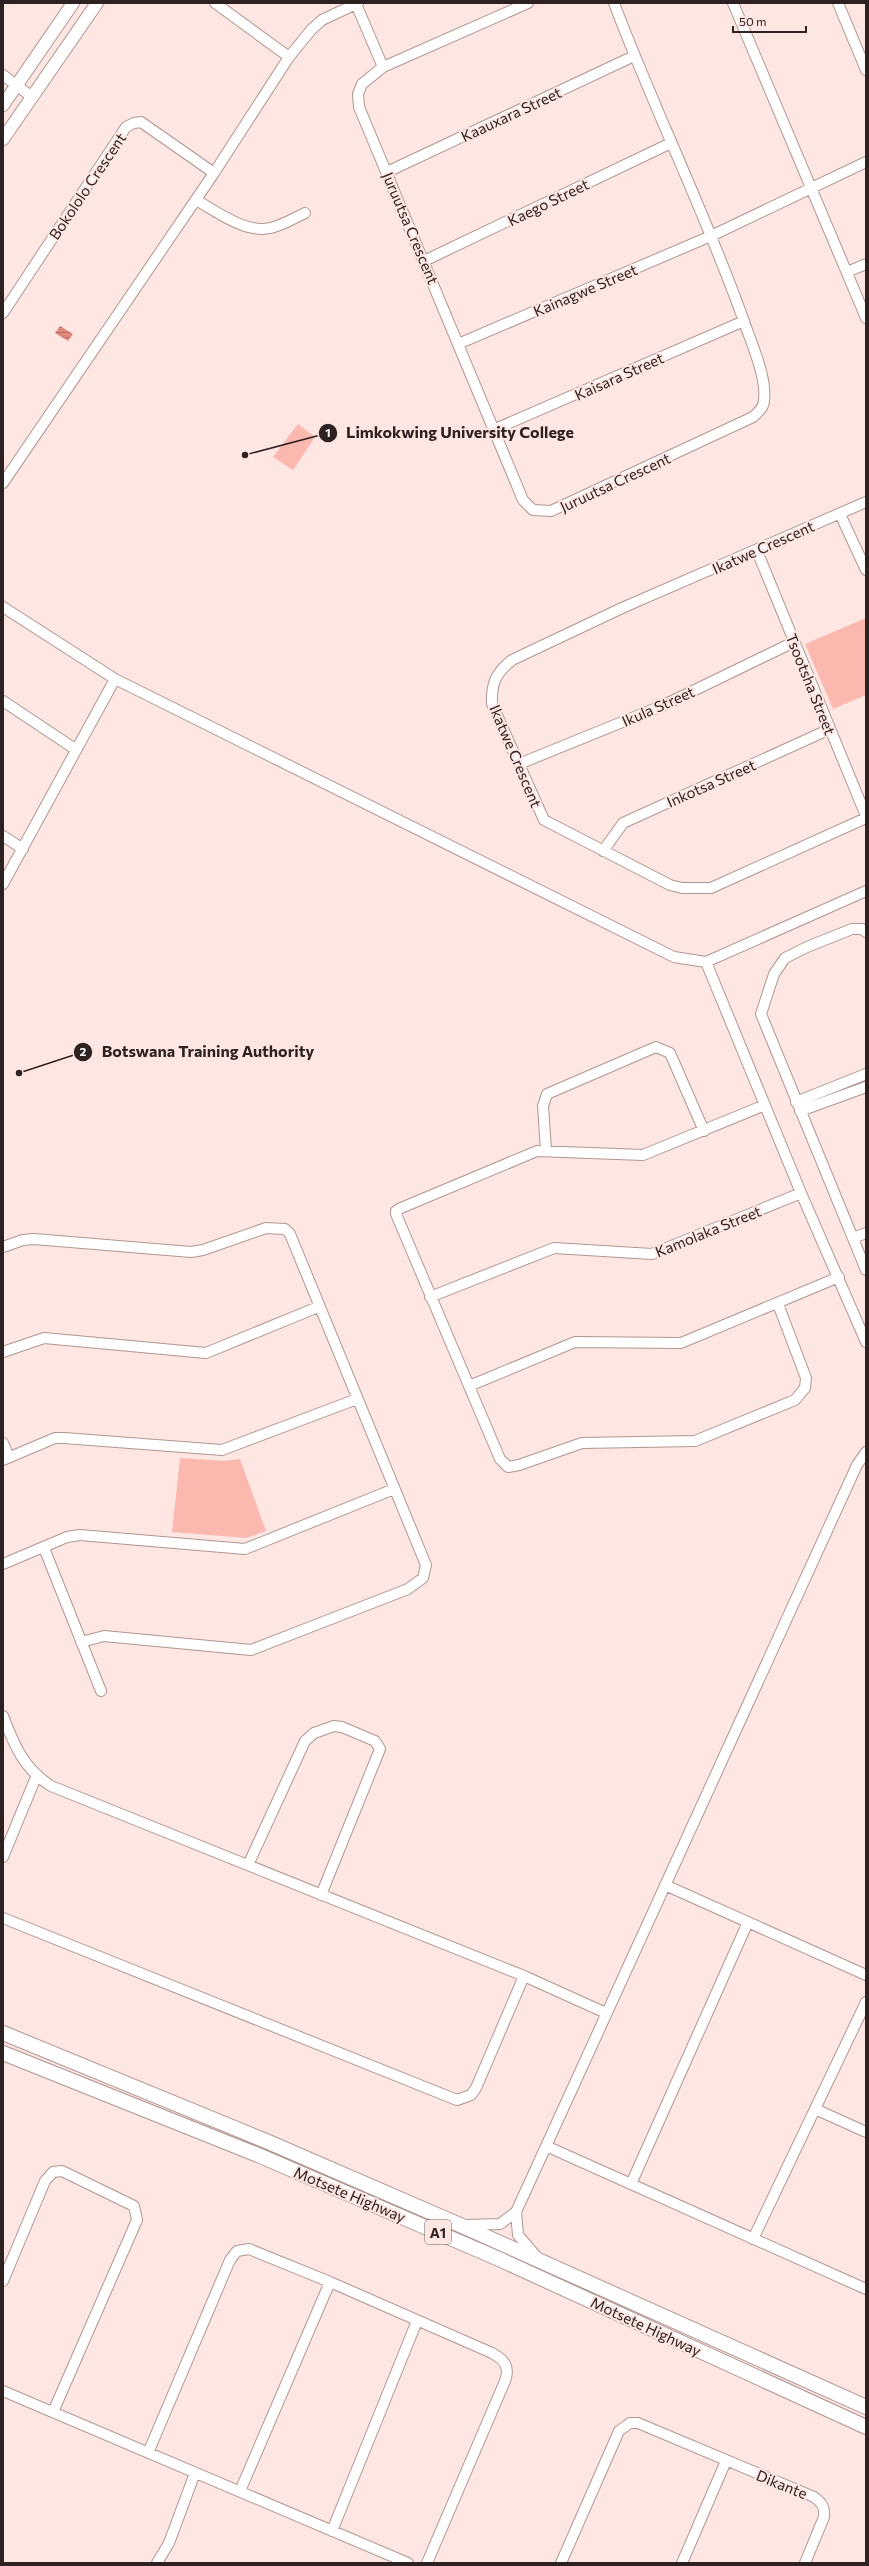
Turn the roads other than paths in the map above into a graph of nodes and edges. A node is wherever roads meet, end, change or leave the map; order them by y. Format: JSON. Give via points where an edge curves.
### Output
{"nodes":[{"id":1,"x":73,"y":3,"type":"edge"},
{"id":2,"x":96,"y":3,"type":"edge"},
{"id":3,"x":214,"y":3,"type":"edge"},
{"id":4,"x":357,"y":3,"type":"edge"},
{"id":5,"x":528,"y":3,"type":"edge"},
{"id":6,"x":614,"y":3,"type":"edge"},
{"id":7,"x":733,"y":3,"type":"edge"},
{"id":8,"x":838,"y":3,"type":"edge"},
{"id":9,"x":634,"y":56,"type":"junction"},
{"id":10,"x":289,"y":57,"type":"junction"},
{"id":11,"x":383,"y":67,"type":"junction"},
{"id":12,"x":866,"y":70,"type":"edge"},
{"id":13,"x":3,"y":75,"type":"edge"},
{"id":14,"x":17,"y":84,"type":"junction"},
{"id":15,"x":32,"y":97,"type":"junction"},
{"id":16,"x":3,"y":105,"type":"edge"},
{"id":17,"x":3,"y":139,"type":"edge"},
{"id":18,"x":671,"y":143,"type":"junction"},
{"id":19,"x":866,"y":162,"type":"edge"},
{"id":20,"x":387,"y":172,"type":"junction"},
{"id":21,"x":214,"y":173,"type":"junction"},
{"id":22,"x":811,"y":187,"type":"junction"},
{"id":23,"x":196,"y":200,"type":"junction"},
{"id":24,"x":304,"y":213,"type":"dead end"},
{"id":25,"x":711,"y":236,"type":"junction"},
{"id":26,"x":424,"y":261,"type":"junction"},
{"id":27,"x":866,"y":264,"type":"edge"},
{"id":28,"x":847,"y":272,"type":"junction"},
{"id":29,"x":3,"y":313,"type":"edge"},
{"id":30,"x":866,"y":318,"type":"edge"},
{"id":31,"x":744,"y":321,"type":"junction"},
{"id":32,"x":458,"y":344,"type":"junction"},
{"id":33,"x":494,"y":430,"type":"junction"},
{"id":34,"x":3,"y":483,"type":"edge"},
{"id":35,"x":866,"y":502,"type":"edge"},
{"id":36,"x":840,"y":514,"type":"junction"},
{"id":37,"x":757,"y":551,"type":"junction"},
{"id":38,"x":866,"y":570,"type":"edge"},
{"id":39,"x":3,"y":607,"type":"edge"},
{"id":40,"x":794,"y":642,"type":"junction"},
{"id":41,"x":115,"y":679,"type":"junction"},
{"id":42,"x":3,"y":701,"type":"edge"},
{"id":43,"x":830,"y":729,"type":"junction"},
{"id":44,"x":76,"y":749,"type":"junction"},
{"id":45,"x":519,"y":764,"type":"junction"},
{"id":46,"x":866,"y":817,"type":"edge"},
{"id":47,"x":3,"y":836,"type":"edge"},
{"id":48,"x":22,"y":850,"type":"junction"},
{"id":49,"x":603,"y":850,"type":"junction"},
{"id":50,"x":3,"y":884,"type":"edge"},
{"id":51,"x":865,"y":894,"type":"edge"},
{"id":52,"x":866,"y":932,"type":"edge"},
{"id":53,"x":706,"y":962,"type":"junction"},
{"id":54,"x":866,"y":1074,"type":"edge"},
{"id":55,"x":866,"y":1087,"type":"edge"},
{"id":56,"x":796,"y":1102,"type":"junction"},
{"id":57,"x":765,"y":1105,"type":"junction"},
{"id":58,"x":800,"y":1111,"type":"junction"},
{"id":59,"x":704,"y":1131,"type":"junction"},
{"id":60,"x":546,"y":1150,"type":"junction"},
{"id":61,"x":801,"y":1193,"type":"junction"},
{"id":62,"x":866,"y":1233,"type":"edge"},
{"id":63,"x":852,"y":1238,"type":"junction"},
{"id":64,"x":3,"y":1247,"type":"edge"},
{"id":65,"x":862,"y":1250,"type":"edge"},
{"id":66,"x":866,"y":1270,"type":"edge"},
{"id":67,"x":840,"y":1277,"type":"junction"},
{"id":68,"x":430,"y":1297,"type":"junction"},
{"id":69,"x":778,"y":1304,"type":"junction"},
{"id":70,"x":318,"y":1307,"type":"junction"},
{"id":71,"x":866,"y":1342,"type":"edge"},
{"id":72,"x":3,"y":1352,"type":"edge"},
{"id":73,"x":469,"y":1386,"type":"junction"},
{"id":74,"x":357,"y":1400,"type":"junction"},
{"id":75,"x":3,"y":1443,"type":"edge"},
{"id":76,"x":866,"y":1452,"type":"edge"},
{"id":77,"x":6,"y":1458,"type":"edge"},
{"id":78,"x":394,"y":1489,"type":"junction"},
{"id":79,"x":44,"y":1548,"type":"junction"},
{"id":80,"x":3,"y":1564,"type":"edge"},
{"id":81,"x":81,"y":1642,"type":"junction"},
{"id":82,"x":101,"y":1691,"type":"dead end"},
{"id":83,"x":3,"y":1716,"type":"edge"},
{"id":84,"x":36,"y":1777,"type":"junction"},
{"id":85,"x":8,"y":1834,"type":"edge"},
{"id":86,"x":3,"y":1857,"type":"edge"},
{"id":87,"x":248,"y":1865,"type":"junction"},
{"id":88,"x":665,"y":1885,"type":"junction"},
{"id":89,"x":321,"y":1895,"type":"junction"},
{"id":90,"x":3,"y":1918,"type":"edge"},
{"id":91,"x":748,"y":1922,"type":"junction"},
{"id":92,"x":866,"y":1975,"type":"edge"},
{"id":93,"x":524,"y":1976,"type":"junction"},
{"id":94,"x":866,"y":2002,"type":"edge"},
{"id":95,"x":606,"y":2013,"type":"junction"},
{"id":96,"x":3,"y":2033,"type":"edge"},
{"id":97,"x":3,"y":2053,"type":"edge"},
{"id":98,"x":815,"y":2109,"type":"junction"},
{"id":99,"x":866,"y":2132,"type":"edge"},
{"id":100,"x":546,"y":2146,"type":"junction"},
{"id":101,"x":631,"y":2184,"type":"junction"},
{"id":102,"x":516,"y":2212,"type":"junction"},
{"id":103,"x":460,"y":2225,"type":"junction"},
{"id":104,"x":753,"y":2239,"type":"junction"},
{"id":105,"x":542,"y":2261,"type":"junction"},
{"id":106,"x":3,"y":2281,"type":"edge"},
{"id":107,"x":330,"y":2282,"type":"junction"},
{"id":108,"x":866,"y":2289,"type":"edge"},
{"id":109,"x":417,"y":2321,"type":"junction"},
{"id":110,"x":3,"y":2391,"type":"edge"},
{"id":111,"x":866,"y":2407,"type":"edge"},
{"id":112,"x":53,"y":2412,"type":"junction"},
{"id":113,"x":866,"y":2427,"type":"edge"},
{"id":114,"x":148,"y":2452,"type":"junction"},
{"id":115,"x":726,"y":2461,"type":"junction"},
{"id":116,"x":195,"y":2473,"type":"junction"},
{"id":117,"x":240,"y":2491,"type":"junction"},
{"id":118,"x":332,"y":2531,"type":"junction"},
{"id":119,"x":157,"y":2563,"type":"edge"},
{"id":120,"x":408,"y":2563,"type":"edge"},
{"id":121,"x":427,"y":2563,"type":"edge"},
{"id":122,"x":561,"y":2563,"type":"edge"},
{"id":123,"x":682,"y":2563,"type":"edge"},
{"id":124,"x":805,"y":2563,"type":"edge"}],
"edges":[{"from":1,"to":14,"type":"main road"},
{"from":2,"to":15,"type":"main road"},
{"from":3,"to":10,"type":"street"},
{"from":4,"to":10,"type":"street","via":[[322,20]]},
{"from":4,"to":11,"type":"street"},
{"from":5,"to":11,"type":"street","name":"Juruutsa Crescent"},
{"from":6,"to":9,"type":"street","name":"Juruutsa Crescent"},
{"from":7,"to":22,"type":"street"},
{"from":8,"to":12,"type":"street"},
{"from":9,"to":18,"type":"street","name":"Juruutsa Crescent"},
{"from":9,"to":20,"type":"street","name":"Kaauxara Street"},
{"from":10,"to":21,"type":"street"},
{"from":11,"to":20,"type":"street","name":"Juruutsa Crescent","via":[[362,84],[358,94],[362,117]]},
{"from":13,"to":14,"type":"street"},
{"from":14,"to":15,"type":"street"},
{"from":14,"to":16,"type":"main road"},
{"from":15,"to":17,"type":"main road"},
{"from":18,"to":25,"type":"street","name":"Juruutsa Crescent"},
{"from":18,"to":26,"type":"street","name":"Kaego Street"},
{"from":19,"to":22,"type":"street","name":"Kainagwe Street"},
{"from":20,"to":26,"type":"street","name":"Juruutsa Crescent"},
{"from":21,"to":23,"type":"street"},
{"from":21,"to":29,"type":"street","name":"Bokololo Crescent","via":[[141,122],[126,127]]},
{"from":22,"to":25,"type":"street","name":"Kainagwe Street"},
{"from":22,"to":28,"type":"street"},
{"from":23,"to":24,"type":"street","via":[[225,217],[253,228],[270,229]]},
{"from":23,"to":34,"type":"street"},
{"from":25,"to":31,"type":"street","name":"Juruutsa Crescent"},
{"from":25,"to":32,"type":"street","name":"Kainagwe Street"},
{"from":26,"to":32,"type":"street","name":"Juruutsa Crescent"},
{"from":27,"to":28,"type":"street"},
{"from":28,"to":30,"type":"street"},
{"from":31,"to":33,"type":"street","name":"Kaisara Street"},
{"from":31,"to":33,"type":"street","name":"Juruutsa Crescent","via":[[758,362],[764,391],[762,410],[753,417],[551,511],[533,510],[523,500]]},
{"from":32,"to":33,"type":"street","name":"Juruutsa Crescent"},
{"from":35,"to":36,"type":"street","name":"Ikatwe Crescent"},
{"from":36,"to":37,"type":"street","name":"Ikatwe Crescent"},
{"from":36,"to":38,"type":"street"},
{"from":37,"to":40,"type":"street","name":"Tsootsha Street"},
{"from":37,"to":45,"type":"street","name":"Ikatwe Crescent","via":[[622,608],[512,660],[500,669],[494,679],[492,704]]},
{"from":39,"to":41,"type":"street"},
{"from":40,"to":43,"type":"street","name":"Tsootsha Street"},
{"from":40,"to":45,"type":"street","name":"Ikula Street","via":[[664,705]]},
{"from":41,"to":44,"type":"street"},
{"from":41,"to":53,"type":"street","via":[[661,952],[674,957]]},
{"from":42,"to":44,"type":"street"},
{"from":43,"to":46,"type":"street","name":"Tsootsha Street"},
{"from":43,"to":49,"type":"street","name":"Inkotsa Street","via":[[623,823]]},
{"from":44,"to":48,"type":"street"},
{"from":45,"to":49,"type":"street","name":"Ikatwe Crescent","via":[[544,820]]},
{"from":46,"to":49,"type":"street","name":"Ikatwe Crescent","via":[[711,888],[682,888],[670,885]]},
{"from":47,"to":48,"type":"street"},
{"from":48,"to":50,"type":"street"},
{"from":51,"to":53,"type":"street"},
{"from":52,"to":56,"type":"street","via":[[862,929],[852,929],[798,950],[785,958],[774,974],[761,1014]]},
{"from":53,"to":57,"type":"street"},
{"from":54,"to":56,"type":"street"},
{"from":55,"to":58,"type":"street"},
{"from":56,"to":58,"type":"street"},
{"from":57,"to":59,"type":"street"},
{"from":57,"to":61,"type":"street"},
{"from":58,"to":63,"type":"street"},
{"from":59,"to":60,"type":"street","via":[[635,1156]]},
{"from":59,"to":60,"type":"street","via":[[670,1053],[656,1047],[547,1094],[543,1106]]},
{"from":60,"to":68,"type":"street","via":[[529,1153],[396,1211]]},
{"from":61,"to":67,"type":"street"},
{"from":61,"to":68,"type":"street","name":"Kamolaka Street","via":[[652,1254],[554,1248]]},
{"from":62,"to":63,"type":"street"},
{"from":63,"to":65,"type":"street"},
{"from":64,"to":70,"type":"street","via":[[34,1239],[198,1252],[266,1228],[280,1227],[290,1234]]},
{"from":65,"to":66,"type":"street"},
{"from":67,"to":69,"type":"street"},
{"from":67,"to":71,"type":"street"},
{"from":68,"to":73,"type":"street"},
{"from":69,"to":73,"type":"street","via":[[681,1344],[575,1342]]},
{"from":69,"to":73,"type":"street","via":[[804,1368],[806,1378],[801,1395],[795,1400],[695,1441],[582,1443],[508,1467],[500,1459]]},
{"from":70,"to":72,"type":"street","via":[[206,1353],[44,1338]]},
{"from":70,"to":74,"type":"street"},
{"from":74,"to":77,"type":"street","via":[[226,1449],[55,1438]]},
{"from":74,"to":78,"type":"street"},
{"from":75,"to":77,"type":"street"},
{"from":76,"to":88,"type":"street","via":[[857,1465]]},
{"from":78,"to":79,"type":"street","via":[[245,1549],[80,1535],[67,1537]]},
{"from":78,"to":81,"type":"street","via":[[426,1565],[423,1578],[408,1589],[251,1650],[104,1636]]},
{"from":79,"to":80,"type":"street"},
{"from":79,"to":81,"type":"street"},
{"from":81,"to":82,"type":"street"},
{"from":83,"to":84,"type":"street","via":[[16,1749]]},
{"from":84,"to":85,"type":"street"},
{"from":84,"to":87,"type":"street","via":[[51,1786]]},
{"from":85,"to":86,"type":"street"},
{"from":87,"to":89,"type":"street"},
{"from":87,"to":89,"type":"street","via":[[305,1741],[324,1728],[342,1727],[375,1741],[380,1749]]},
{"from":88,"to":91,"type":"street"},
{"from":88,"to":95,"type":"street"},
{"from":89,"to":93,"type":"street"},
{"from":90,"to":93,"type":"street","via":[[457,2100],[471,2095],[476,2088]]},
{"from":91,"to":92,"type":"street"},
{"from":91,"to":101,"type":"street"},
{"from":93,"to":95,"type":"street"},
{"from":94,"to":98,"type":"street"},
{"from":95,"to":100,"type":"street"},
{"from":96,"to":103,"type":"highway","name":"Motsete Highway","number":"A1","via":[[266,2141]]},
{"from":97,"to":113,"type":"highway","name":"Motsete Highway","number":"A1","via":[[258,2155],[470,2246]]},
{"from":98,"to":99,"type":"street"},
{"from":98,"to":104,"type":"street"},
{"from":100,"to":101,"type":"street"},
{"from":100,"to":102,"type":"street"},
{"from":101,"to":104,"type":"street"},
{"from":102,"to":103,"type":"street","via":[[500,2224]]},
{"from":102,"to":105,"type":"street","via":[[518,2235]]},
{"from":103,"to":105,"type":"highway","name":"Motsete Highway","number":"A1"},
{"from":104,"to":108,"type":"street"},
{"from":105,"to":111,"type":"highway","name":"Motsete Highway","number":"A1"},
{"from":106,"to":112,"type":"street","via":[[45,2181],[53,2172],[62,2171],[134,2206],[137,2220]]},
{"from":107,"to":109,"type":"street"},
{"from":107,"to":114,"type":"street","via":[[249,2249],[242,2249],[233,2254]]},
{"from":107,"to":117,"type":"street"},
{"from":109,"to":118,"type":"street"},
{"from":109,"to":121,"type":"street","via":[[502,2358],[507,2365],[508,2373]]},
{"from":110,"to":112,"type":"street"},
{"from":112,"to":114,"type":"street"},
{"from":114,"to":116,"type":"street"},
{"from":115,"to":122,"type":"street","via":[[638,2422],[623,2426],[616,2436]]},
{"from":115,"to":123,"type":"street"},
{"from":115,"to":124,"type":"street","name":"Dikante","via":[[814,2497],[821,2503],[824,2517]]},
{"from":116,"to":117,"type":"street"},
{"from":116,"to":119,"type":"street","via":[[169,2543]]},
{"from":117,"to":118,"type":"street"},
{"from":118,"to":120,"type":"street"}]}
